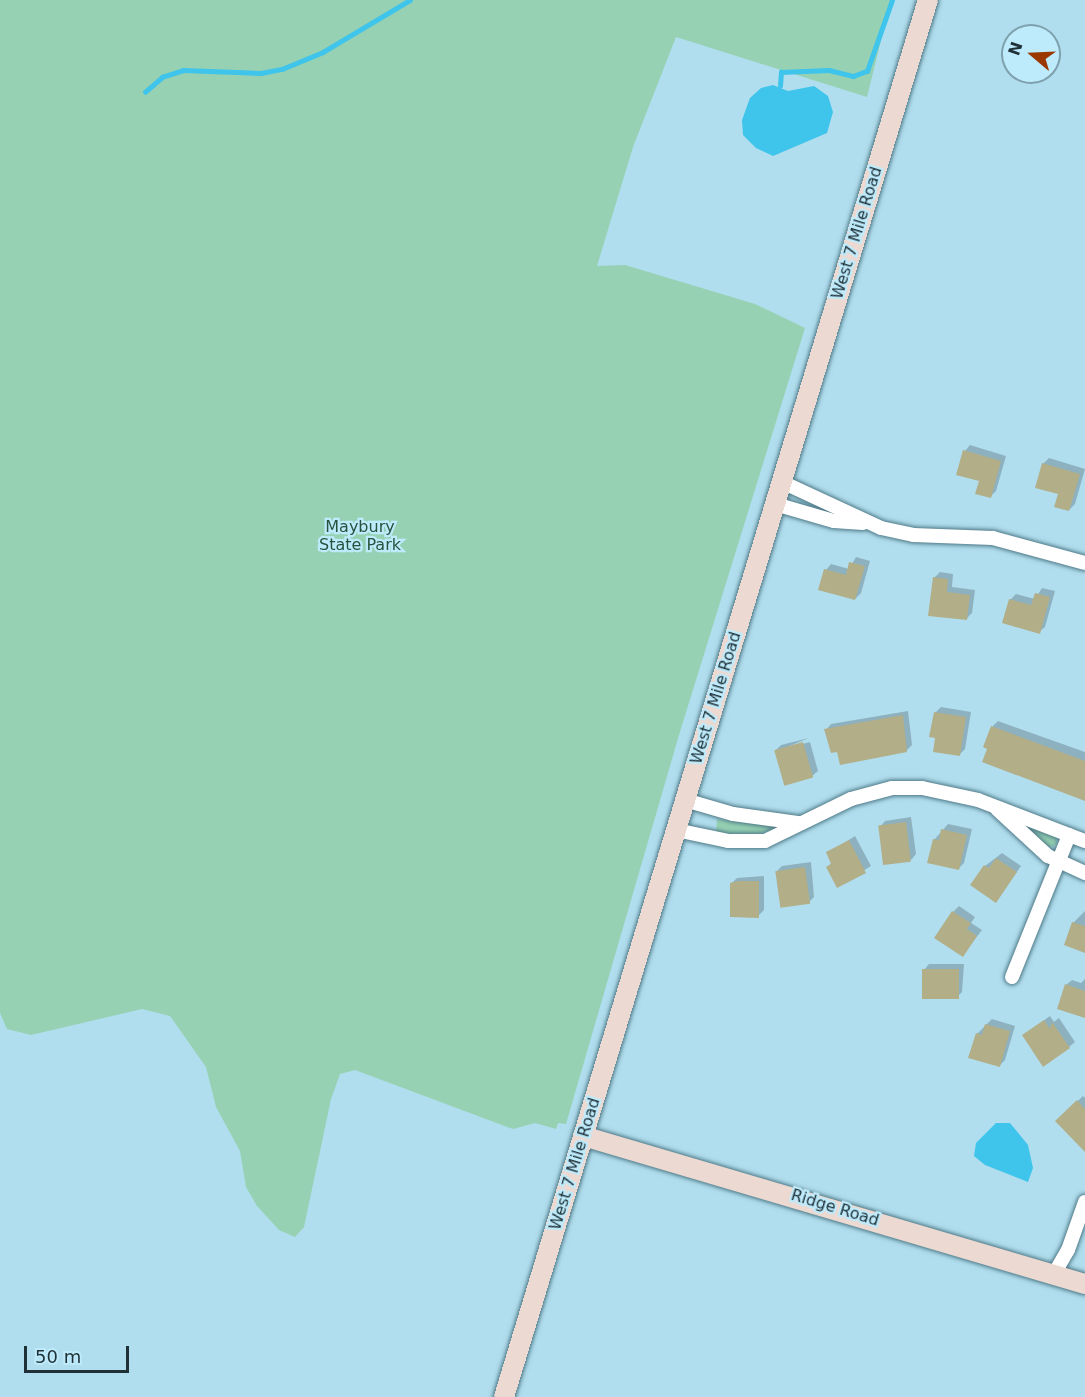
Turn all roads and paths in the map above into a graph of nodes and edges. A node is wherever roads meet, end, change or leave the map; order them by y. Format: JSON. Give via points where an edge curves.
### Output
{"nodes":[{"id":1,"x":928,"y":0,"type":"edge"},
{"id":2,"x":782,"y":482,"type":"junction"},
{"id":3,"x":775,"y":504,"type":"junction"},
{"id":4,"x":868,"y":524,"type":"junction"},
{"id":5,"x":1085,"y":563,"type":"edge"},
{"id":6,"x":685,"y":800,"type":"junction"},
{"id":7,"x":994,"y":806,"type":"junction"},
{"id":8,"x":799,"y":823,"type":"junction"},
{"id":9,"x":676,"y":830,"type":"junction"},
{"id":10,"x":1069,"y":835,"type":"junction"},
{"id":11,"x":1085,"y":841,"type":"edge"},
{"id":12,"x":1058,"y":861,"type":"junction"},
{"id":13,"x":1085,"y":873,"type":"edge"},
{"id":14,"x":1012,"y":976,"type":"dead end"},
{"id":15,"x":584,"y":1136,"type":"junction"},
{"id":16,"x":1085,"y":1202,"type":"edge"},
{"id":17,"x":1054,"y":1274,"type":"junction"},
{"id":18,"x":1085,"y":1284,"type":"edge"},
{"id":19,"x":504,"y":1397,"type":"edge"}],
"edges":[{"from":1,"to":2,"type":"street","name":"West 7 Mile Road"},
{"from":2,"to":3,"type":"street","name":"West 7 Mile Road"},
{"from":2,"to":4,"type":"street"},
{"from":3,"to":4,"type":"street","via":[[834,521]]},
{"from":3,"to":6,"type":"street","name":"West 7 Mile Road"},
{"from":4,"to":5,"type":"street","via":[[913,535],[1004,540]]},
{"from":6,"to":8,"type":"street","via":[[733,814]]},
{"from":6,"to":9,"type":"street","name":"West 7 Mile Road"},
{"from":7,"to":8,"type":"street","via":[[922,788],[892,788],[850,799]]},
{"from":7,"to":10,"type":"street"},
{"from":7,"to":12,"type":"street","via":[[1031,842]]},
{"from":8,"to":9,"type":"street","via":[[765,841],[728,841]]},
{"from":9,"to":15,"type":"street","name":"West 7 Mile Road"},
{"from":10,"to":11,"type":"street"},
{"from":10,"to":12,"type":"street"},
{"from":12,"to":13,"type":"street"},
{"from":12,"to":14,"type":"street"},
{"from":15,"to":17,"type":"street","name":"Ridge Road"},
{"from":15,"to":19,"type":"street","name":"West 7 Mile Road"},
{"from":16,"to":17,"type":"street","via":[[1068,1250]]},
{"from":17,"to":18,"type":"street","name":"Ridge Road"}]}
